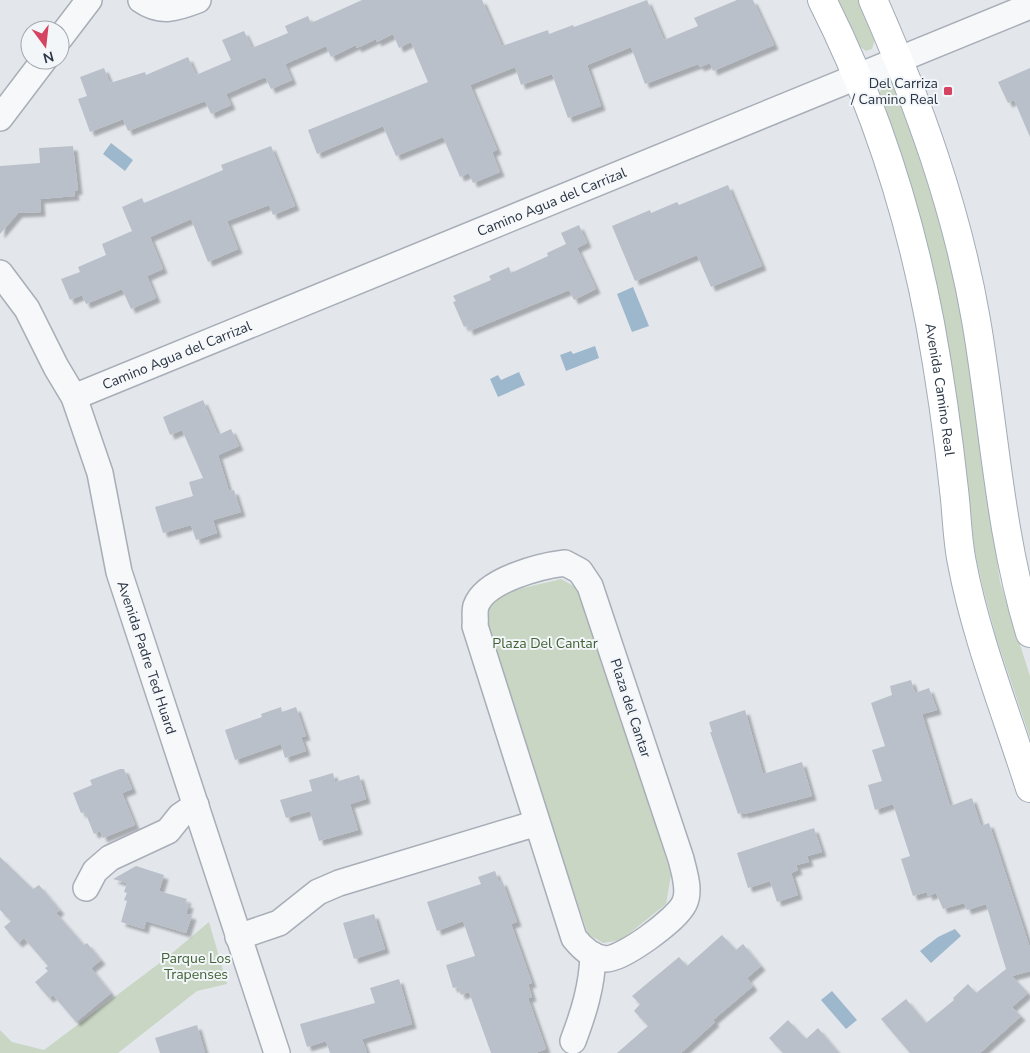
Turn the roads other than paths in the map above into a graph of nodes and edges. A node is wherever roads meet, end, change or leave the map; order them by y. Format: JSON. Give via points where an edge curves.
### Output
{"nodes":[{"id":1,"x":89,"y":0,"type":"edge"},
{"id":2,"x":141,"y":0,"type":"edge"},
{"id":3,"x":198,"y":0,"type":"edge"},
{"id":4,"x":822,"y":0,"type":"edge"},
{"id":5,"x":873,"y":0,"type":"edge"},
{"id":6,"x":1030,"y":6,"type":"edge"},
{"id":7,"x":70,"y":25,"type":"edge"},
{"id":8,"x":899,"y":59,"type":"junction"},
{"id":9,"x":36,"y":70,"type":"edge"},
{"id":10,"x":858,"y":76,"type":"junction"},
{"id":11,"x":0,"y":118,"type":"edge"},
{"id":12,"x":0,"y":273,"type":"edge"},
{"id":13,"x":74,"y":397,"type":"junction"},
{"id":14,"x":1030,"y":633,"type":"edge"},
{"id":15,"x":1030,"y":788,"type":"edge"},
{"id":16,"x":196,"y":805,"type":"junction"},
{"id":17,"x":537,"y":823,"type":"junction"},
{"id":18,"x":168,"y":831,"type":"junction"},
{"id":19,"x":205,"y":833,"type":"junction"},
{"id":20,"x":86,"y":888,"type":"dead end"},
{"id":21,"x":238,"y":937,"type":"junction"},
{"id":22,"x":593,"y":955,"type":"junction"},
{"id":23,"x":574,"y":1041,"type":"dead end"},
{"id":24,"x":277,"y":1053,"type":"edge"}],
"edges":[{"from":1,"to":7,"type":"street"},
{"from":2,"to":3,"type":"street","via":[[166,10]]},
{"from":4,"to":10,"type":"main road","name":"Avenida Camino Real"},
{"from":5,"to":8,"type":"main road"},
{"from":6,"to":8,"type":"street","name":"Camino Agua del Carrizal"},
{"from":8,"to":10,"type":"street","name":"Camino Agua del Carrizal"},
{"from":8,"to":14,"type":"main road","via":[[932,150],[976,318],[1007,545]]},
{"from":9,"to":11,"type":"street"},
{"from":10,"to":13,"type":"street","name":"Camino Agua del Carrizal"},
{"from":10,"to":15,"type":"main road","name":"Avenida Camino Real","via":[[915,252],[939,384],[962,562],[975,616]]},
{"from":12,"to":13,"type":"street","name":"Avenida Padre Ted Huard","via":[[27,308]]},
{"from":13,"to":16,"type":"street","name":"Avenida Padre Ted Huard","via":[[100,473],[119,572]]},
{"from":16,"to":18,"type":"street","via":[[180,816]]},
{"from":16,"to":19,"type":"street","name":"Avenida Padre Ted Huard"},
{"from":17,"to":21,"type":"street","via":[[340,883],[318,892],[280,923]]},
{"from":17,"to":22,"type":"street","name":"Plaza del Cantar","via":[[574,938]]},
{"from":17,"to":22,"type":"street","name":"Plaza del Cantar","via":[[475,626],[476,606],[490,588],[540,566],[565,563],[580,571],[590,586],[687,884],[685,903],[677,914],[626,953],[606,959]]},
{"from":18,"to":19,"type":"street","via":[[186,835]]},
{"from":18,"to":20,"type":"street","via":[[110,858],[95,871]]},
{"from":19,"to":21,"type":"street","name":"Avenida Padre Ted Huard"},
{"from":21,"to":24,"type":"street","name":"Avenida Padre Ted Huard"},
{"from":22,"to":23,"type":"street","via":[[586,1004]]}]}
